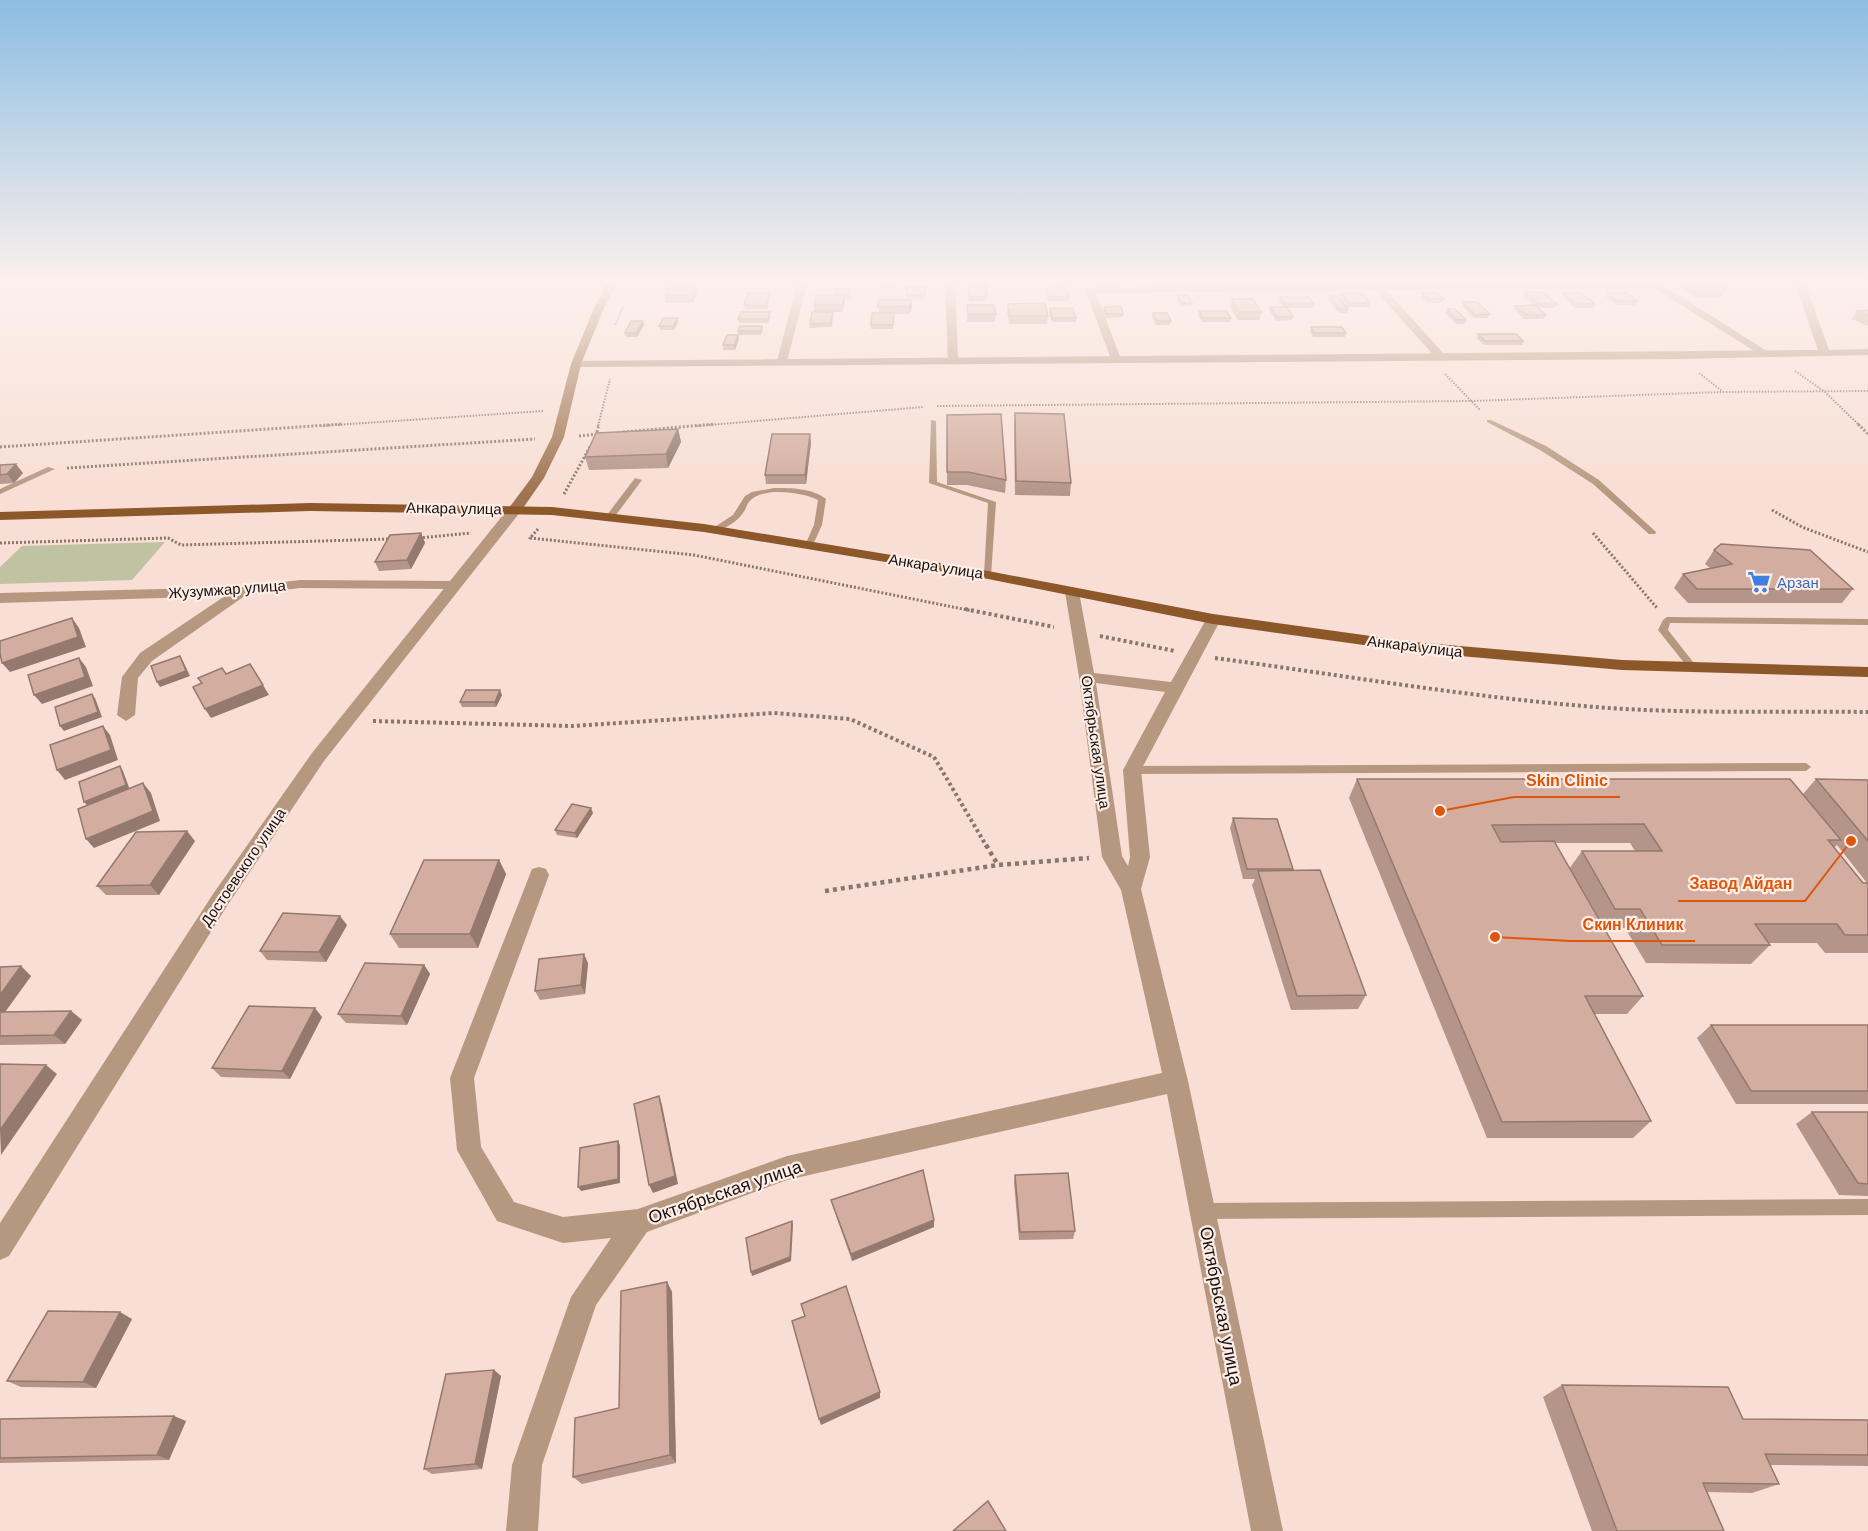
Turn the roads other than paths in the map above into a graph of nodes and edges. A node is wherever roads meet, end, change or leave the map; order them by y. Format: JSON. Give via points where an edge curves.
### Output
{"nodes":[{"id":1,"x":581,"y":351,"type":"edge"},
{"id":2,"x":784,"y":351,"type":"edge"},
{"id":3,"x":953,"y":351,"type":"edge"},
{"id":4,"x":1113,"y":351,"type":"edge"},
{"id":5,"x":1436,"y":351,"type":"edge"},
{"id":6,"x":1762,"y":351,"type":"edge"},
{"id":7,"x":1868,"y":352,"type":"edge"},
{"id":8,"x":1825,"y":354,"type":"joint"},
{"id":9,"x":1768,"y":355,"type":"junction"},
{"id":10,"x":1441,"y":357,"type":"junction"},
{"id":11,"x":1116,"y":359,"type":"junction"},
{"id":12,"x":782,"y":361,"type":"junction"},
{"id":13,"x":953,"y":361,"type":"junction"},
{"id":14,"x":576,"y":364,"type":"junction"},
{"id":15,"x":933,"y":421,"type":"dead end"},
{"id":16,"x":1490,"y":421,"type":"dead end"},
{"id":17,"x":51,"y":469,"type":"road end"},
{"id":18,"x":638,"y":480,"type":"dead end"},
{"id":19,"x":0,"y":492,"type":"edge"},
{"id":20,"x":516,"y":508,"type":"junction"},
{"id":21,"x":0,"y":516,"type":"edge"},
{"id":22,"x":610,"y":517,"type":"junction"},
{"id":23,"x":714,"y":530,"type":"junction"},
{"id":24,"x":1652,"y":532,"type":"dead end"},
{"id":25,"x":809,"y":545,"type":"junction"},
{"id":26,"x":988,"y":574,"type":"junction"},
{"id":27,"x":453,"y":585,"type":"junction"},
{"id":28,"x":242,"y":591,"type":"junction"},
{"id":29,"x":1072,"y":592,"type":"junction"},
{"id":30,"x":0,"y":598,"type":"edge"},
{"id":31,"x":1214,"y":620,"type":"junction"},
{"id":32,"x":1868,"y":622,"type":"edge"},
{"id":33,"x":1692,"y":667,"type":"junction"},
{"id":34,"x":1868,"y":672,"type":"edge"},
{"id":35,"x":1087,"y":677,"type":"junction"},
{"id":36,"x":1175,"y":688,"type":"junction"},
{"id":37,"x":126,"y":715,"type":"dead end"},
{"id":38,"x":1806,"y":767,"type":"dead end"},
{"id":39,"x":1132,"y":770,"type":"junction"},
{"id":40,"x":539,"y":875,"type":"dead end"},
{"id":41,"x":1131,"y":889,"type":"junction"},
{"id":42,"x":1176,"y":1081,"type":"junction"},
{"id":43,"x":1868,"y":1207,"type":"edge"},
{"id":44,"x":1202,"y":1211,"type":"junction"},
{"id":45,"x":638,"y":1222,"type":"junction"},
{"id":46,"x":0,"y":1247,"type":"edge"},
{"id":47,"x":522,"y":1531,"type":"edge"},
{"id":48,"x":1267,"y":1531,"type":"edge"}],
"edges":[{"from":1,"to":14,"type":"main road"},
{"from":2,"to":12,"type":"street"},
{"from":3,"to":13,"type":"street"},
{"from":4,"to":11,"type":"street"},
{"from":5,"to":10,"type":"street"},
{"from":6,"to":9,"type":"street"},
{"from":7,"to":8,"type":"street"},
{"from":8,"to":9,"type":"street"},
{"from":9,"to":10,"type":"street"},
{"from":10,"to":11,"type":"street"},
{"from":11,"to":13,"type":"street"},
{"from":12,"to":13,"type":"street"},
{"from":12,"to":14,"type":"street"},
{"from":14,"to":20,"type":"main road","via":[[558,437],[538,478]]},
{"from":15,"to":26,"type":"lane","via":[[933,483],[992,502]]},
{"from":16,"to":24,"type":"lane","via":[[1543,448],[1596,482]]},
{"from":17,"to":19,"type":"lane"},
{"from":18,"to":22,"type":"lane"},
{"from":20,"to":21,"type":"main road","name":"Анкара улица","via":[[310,507]]},
{"from":20,"to":22,"type":"main road","name":"Анкара улица"},
{"from":20,"to":27,"type":"street","name":"Достоевского улица"},
{"from":22,"to":23,"type":"main road","name":"Анкара улица"},
{"from":23,"to":25,"type":"main road","name":"Анкара улица"},
{"from":23,"to":25,"type":"lane","via":[[730,523],[748,498],[768,491],[814,493],[822,499],[822,508]]},
{"from":25,"to":26,"type":"main road","name":"Анкара улица"},
{"from":26,"to":29,"type":"main road","name":"Анкара улица"},
{"from":27,"to":28,"type":"street","name":"Жузумжар улица","via":[[300,584]]},
{"from":27,"to":46,"type":"street","name":"Достоевского улица","via":[[345,721],[220,900]]},
{"from":28,"to":30,"type":"street","name":"Жузумжар улица"},
{"from":28,"to":37,"type":"street","via":[[146,657],[130,676]]},
{"from":29,"to":31,"type":"main road","name":"Анкара улица"},
{"from":29,"to":35,"type":"street","name":"Октябрьская улица"},
{"from":31,"to":33,"type":"main road","name":"Анкара улица","via":[[1506,657]]},
{"from":31,"to":36,"type":"street"},
{"from":32,"to":33,"type":"lane","via":[[1667,620],[1663,630]]},
{"from":33,"to":34,"type":"main road","name":"Анкара улица"},
{"from":35,"to":36,"type":"street"},
{"from":35,"to":41,"type":"street","name":"Октябрьская улица","via":[[1112,857]]},
{"from":36,"to":39,"type":"street"},
{"from":38,"to":39,"type":"lane"},
{"from":39,"to":41,"type":"street","name":"Октябрьская улица","via":[[1140,857]]},
{"from":40,"to":45,"type":"street","via":[[462,1078],[469,1149],[506,1212],[563,1230]]},
{"from":41,"to":42,"type":"street","name":"Октябрьская улица"},
{"from":42,"to":44,"type":"street","name":"Октябрьская улица"},
{"from":42,"to":45,"type":"street","name":"Октябрьская улица","via":[[787,1168]]},
{"from":43,"to":44,"type":"lane"},
{"from":44,"to":48,"type":"street","name":"Октябрьская улица"},
{"from":45,"to":47,"type":"street","name":"Октябрьская улица","via":[[585,1298],[527,1465]]}]}
